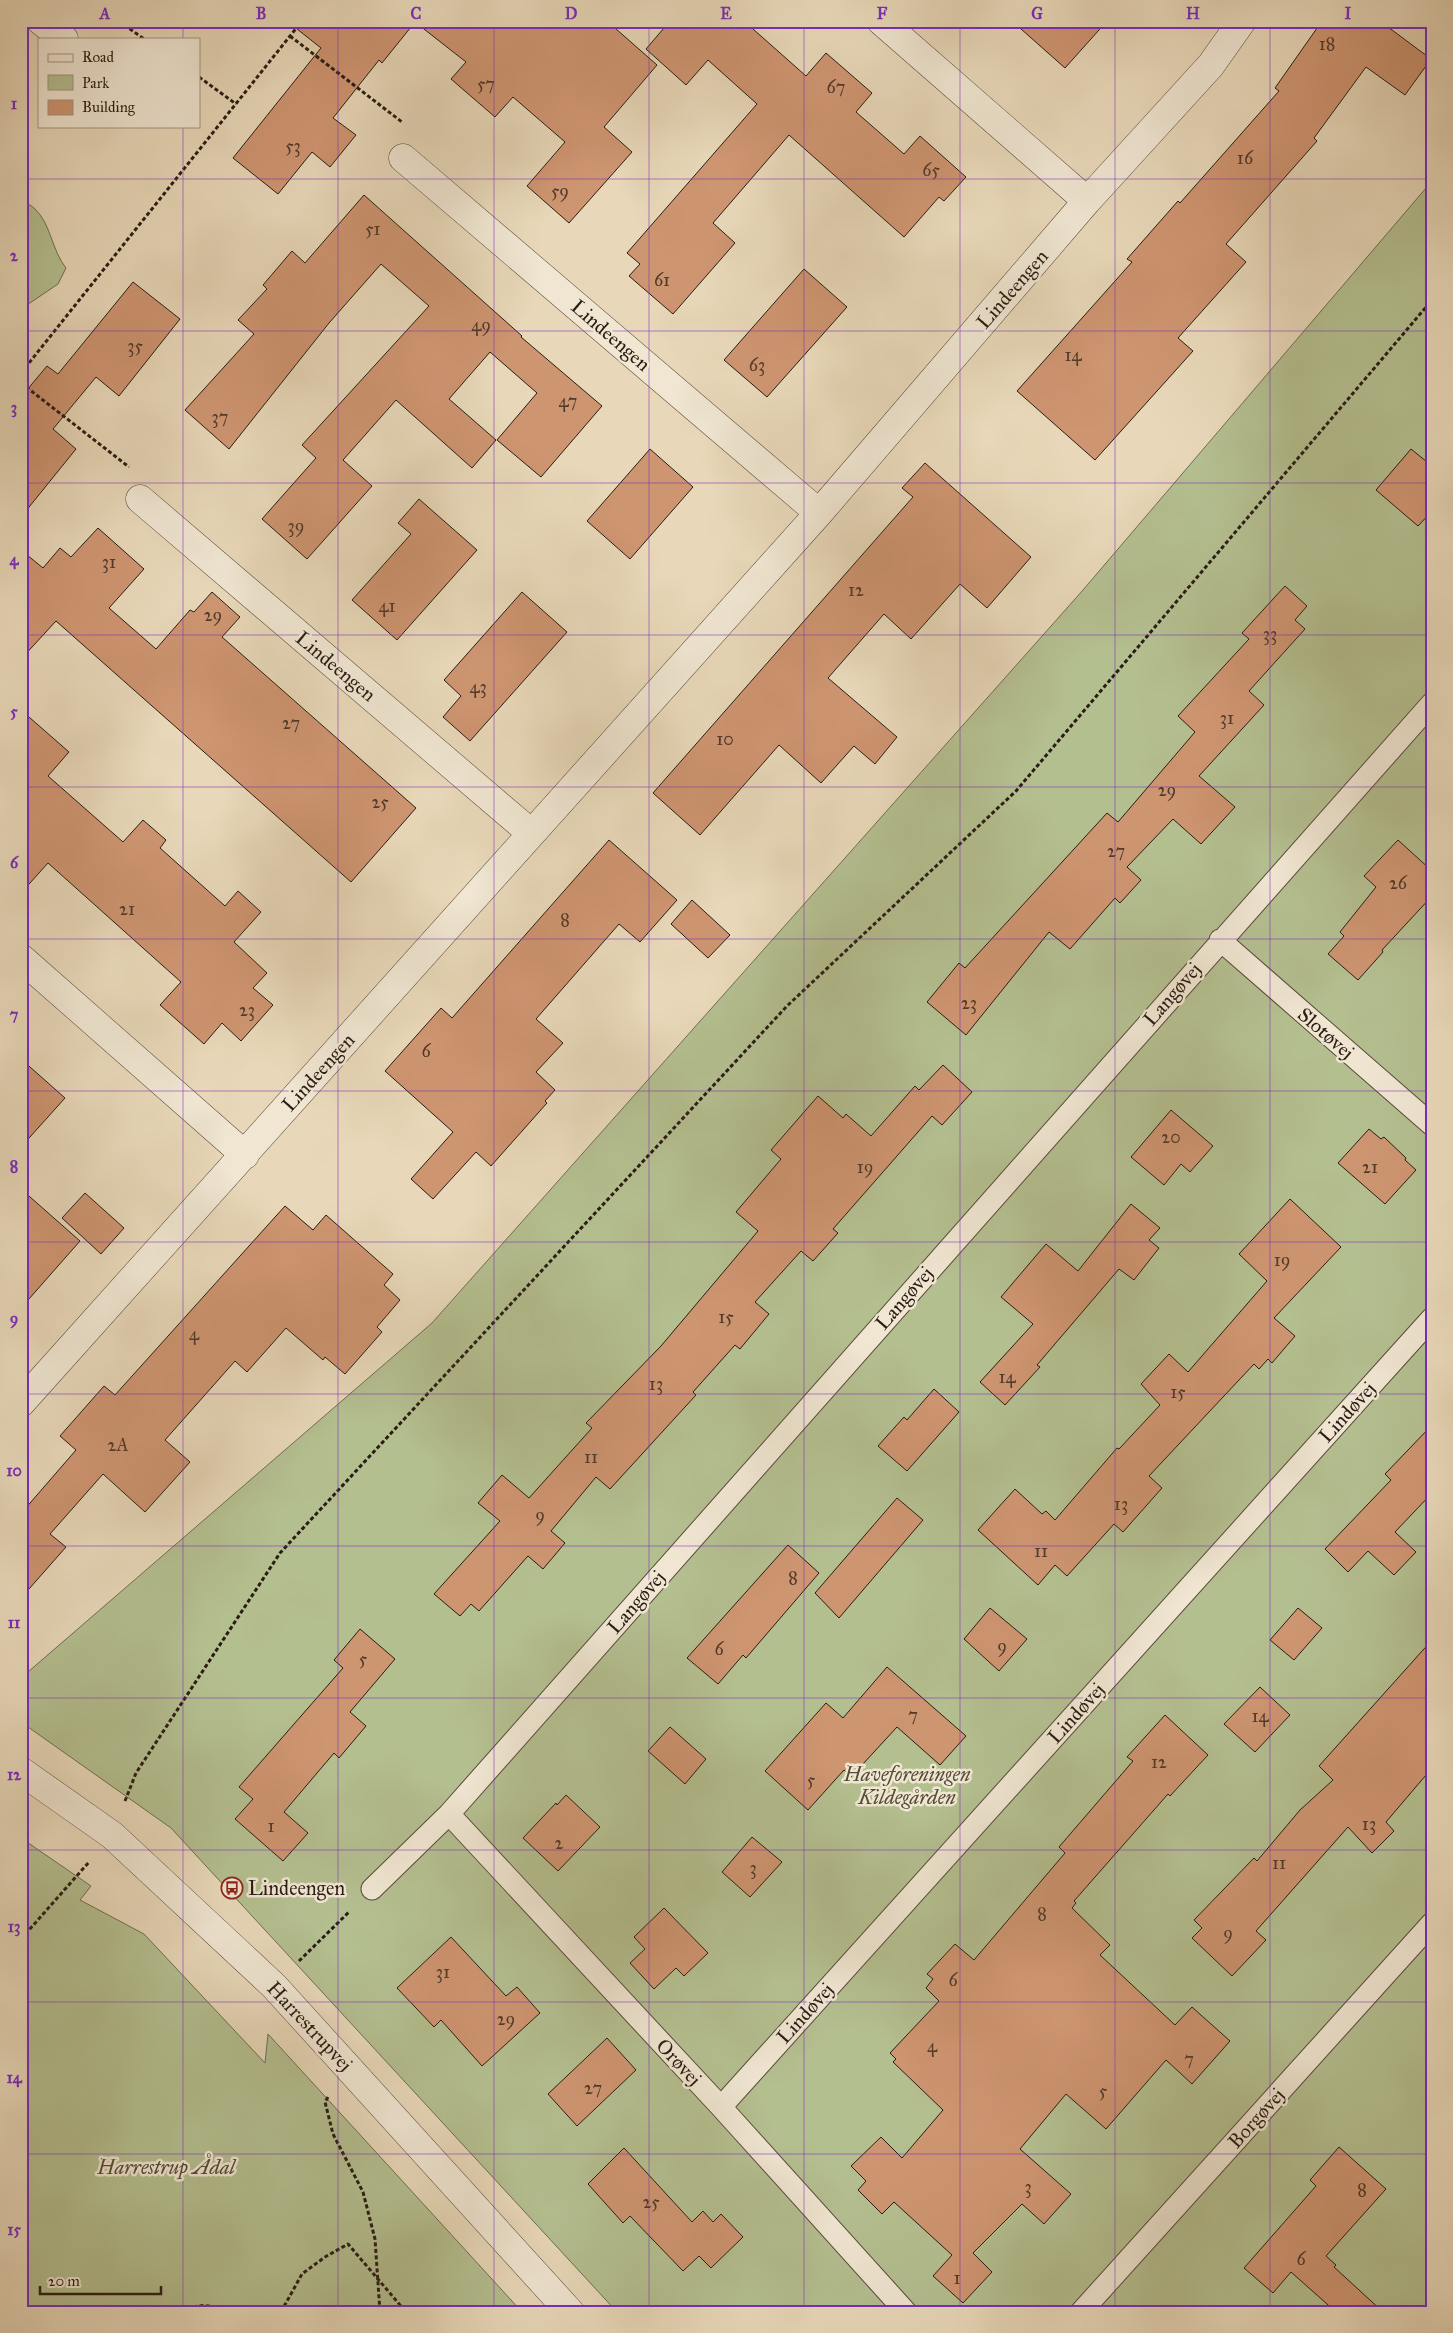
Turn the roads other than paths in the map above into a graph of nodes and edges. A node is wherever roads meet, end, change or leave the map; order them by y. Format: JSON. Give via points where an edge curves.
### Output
{"nodes":[{"id":1,"x":41,"y":21,"type":"edge"},
{"id":2,"x":881,"y":21,"type":"edge"},
{"id":3,"x":1242,"y":21,"type":"edge"},
{"id":4,"x":63,"y":38,"type":"edge"},
{"id":5,"x":403,"y":158,"type":"road end"},
{"id":6,"x":1087,"y":201,"type":"junction"},
{"id":7,"x":140,"y":499,"type":"road end"},
{"id":8,"x":819,"y":513,"type":"junction"},
{"id":9,"x":1432,"y":703,"type":"edge"},
{"id":10,"x":531,"y":833,"type":"junction"},
{"id":11,"x":1220,"y":940,"type":"junction"},
{"id":12,"x":21,"y":958,"type":"edge"},
{"id":13,"x":1432,"y":1125,"type":"edge"},
{"id":14,"x":245,"y":1155,"type":"junction"},
{"id":15,"x":1432,"y":1318,"type":"edge"},
{"id":16,"x":26,"y":1390,"type":"edge"},
{"id":17,"x":21,"y":1771,"type":"edge"},
{"id":18,"x":449,"y":1814,"type":"junction"},
{"id":19,"x":372,"y":1889,"type":"road end"},
{"id":20,"x":1432,"y":1924,"type":"edge"},
{"id":21,"x":721,"y":2107,"type":"junction"},
{"id":22,"x":570,"y":2312,"type":"edge"},
{"id":23,"x":906,"y":2312,"type":"edge"},
{"id":24,"x":1081,"y":2312,"type":"edge"}],
"edges":[{"from":1,"to":4,"type":"street"},
{"from":2,"to":6,"type":"street"},
{"from":3,"to":6,"type":"street","name":"Lindeengen","via":[[1211,65]]},
{"from":5,"to":8,"type":"street","name":"Lindeengen"},
{"from":6,"to":8,"type":"street","name":"Lindeengen"},
{"from":7,"to":10,"type":"street","name":"Lindeengen"},
{"from":8,"to":10,"type":"street","name":"Lindeengen"},
{"from":9,"to":11,"type":"lane","name":"Langøvej"},
{"from":10,"to":14,"type":"street","name":"Lindeengen"},
{"from":11,"to":13,"type":"lane","name":"Slotøvej"},
{"from":11,"to":18,"type":"lane","name":"Langøvej"},
{"from":12,"to":14,"type":"street"},
{"from":14,"to":16,"type":"street","name":"Lindeengen"},
{"from":15,"to":21,"type":"lane","name":"Lindøvej"},
{"from":17,"to":22,"type":"street","name":"Harrestrupvej","via":[[112,1836],[274,1986]]},
{"from":18,"to":19,"type":"lane","name":"Langøvej"},
{"from":18,"to":21,"type":"lane","name":"Orøvej"},
{"from":20,"to":24,"type":"lane","name":"Borgøvej"},
{"from":21,"to":23,"type":"lane","name":"Orøvej"}]}
